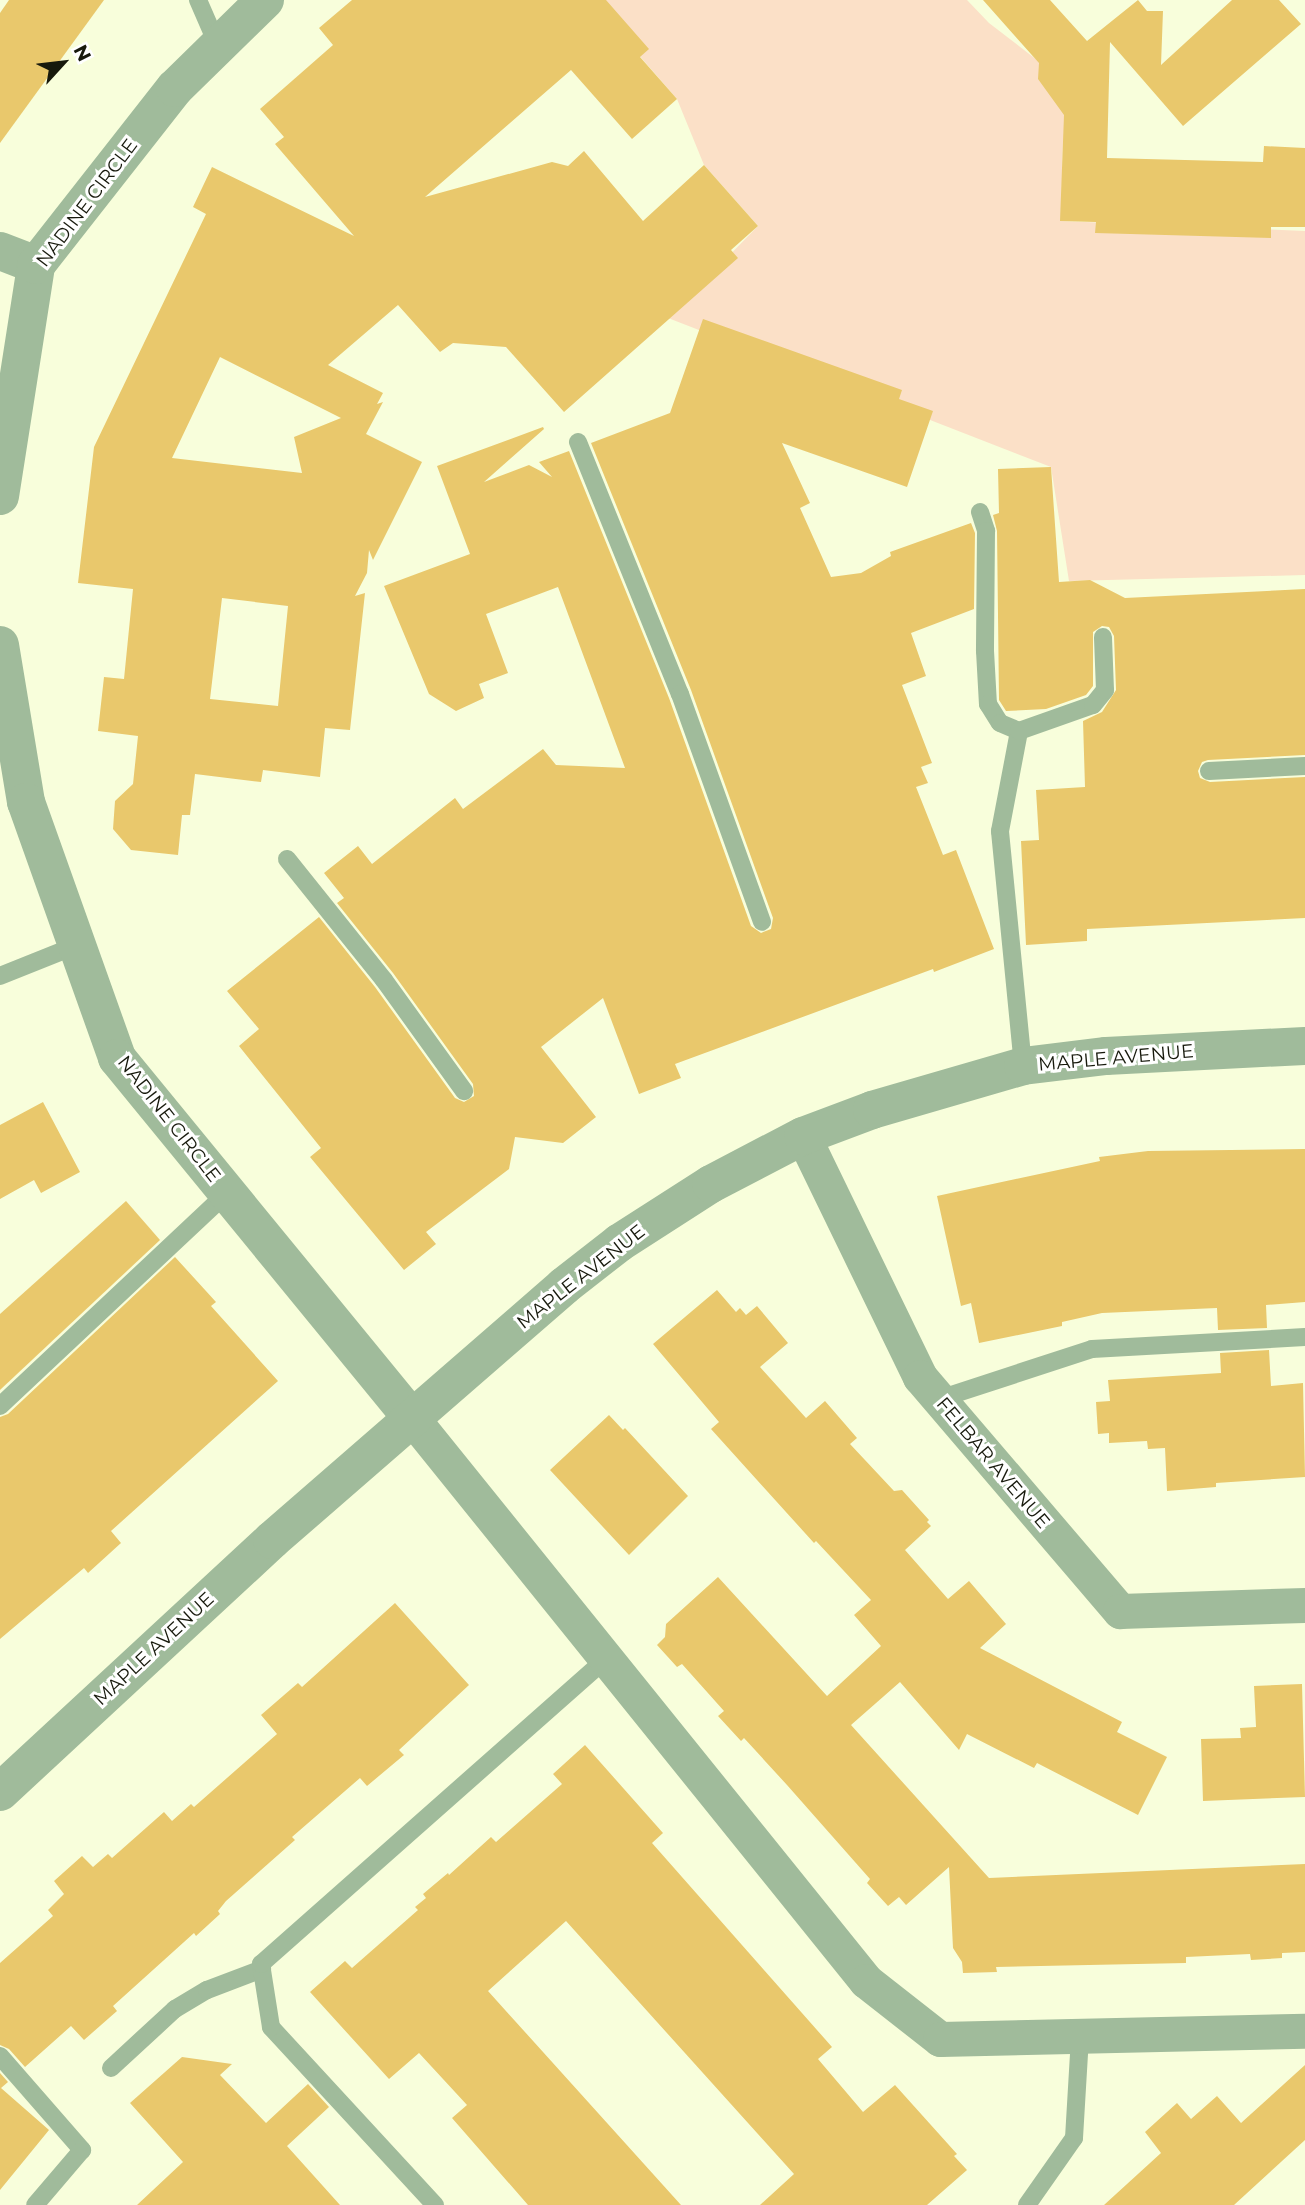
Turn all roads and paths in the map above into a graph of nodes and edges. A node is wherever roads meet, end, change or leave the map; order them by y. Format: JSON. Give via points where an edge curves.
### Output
{"nodes":[{"id":1,"x":198,"y":0,"type":"edge"},
{"id":2,"x":265,"y":0,"type":"edge"},
{"id":3,"x":218,"y":46,"type":"junction"},
{"id":4,"x":0,"y":251,"type":"edge"},
{"id":5,"x":36,"y":265,"type":"junction"},
{"id":6,"x":578,"y":443,"type":"dead end"},
{"id":7,"x":0,"y":496,"type":"edge"},
{"id":8,"x":981,"y":512,"type":"dead end"},
{"id":9,"x":1103,"y":637,"type":"dead end"},
{"id":10,"x":0,"y":645,"type":"edge"},
{"id":11,"x":1019,"y":731,"type":"junction"},
{"id":12,"x":1305,"y":766,"type":"edge"},
{"id":13,"x":1209,"y":771,"type":"dead end"},
{"id":14,"x":287,"y":859,"type":"dead end"},
{"id":15,"x":762,"y":922,"type":"dead end"},
{"id":16,"x":77,"y":945,"type":"junction"},
{"id":17,"x":0,"y":976,"type":"edge"},
{"id":18,"x":1305,"y":1046,"type":"edge"},
{"id":19,"x":1023,"y":1066,"type":"junction"},
{"id":20,"x":464,"y":1091,"type":"dead end"},
{"id":21,"x":803,"y":1136,"type":"junction"},
{"id":22,"x":227,"y":1193,"type":"junction"},
{"id":23,"x":1305,"y":1337,"type":"edge"},
{"id":24,"x":939,"y":1399,"type":"junction"},
{"id":25,"x":0,"y":1406,"type":"edge"},
{"id":26,"x":412,"y":1418,"type":"junction"},
{"id":27,"x":1305,"y":1605,"type":"edge"},
{"id":28,"x":606,"y":1659,"type":"junction"},
{"id":29,"x":0,"y":1792,"type":"edge"},
{"id":30,"x":262,"y":1969,"type":"junction"},
{"id":31,"x":1305,"y":2031,"type":"edge"},
{"id":32,"x":1080,"y":2036,"type":"junction"},
{"id":33,"x":0,"y":2056,"type":"edge"},
{"id":34,"x":111,"y":2068,"type":"dead end"},
{"id":35,"x":35,"y":2205,"type":"edge"},
{"id":36,"x":435,"y":2205,"type":"edge"},
{"id":37,"x":1027,"y":2205,"type":"edge"}],
"edges":[{"from":1,"to":3,"type":"lane"},
{"from":2,"to":3,"type":"street","name":"NADINE CIRCLE"},
{"from":3,"to":5,"type":"street","name":"NADINE CIRCLE","via":[[175,88]]},
{"from":4,"to":5,"type":"street"},
{"from":5,"to":7,"type":"street","name":"NADINE CIRCLE"},
{"from":6,"to":15,"type":"lane","via":[[680,694]]},
{"from":8,"to":11,"type":"lane","via":[[986,531],[988,704],[1000,723]]},
{"from":9,"to":11,"type":"lane","via":[[1105,690],[1093,705]]},
{"from":10,"to":16,"type":"street","name":"NADINE CIRCLE","via":[[26,802]]},
{"from":11,"to":19,"type":"lane","via":[[1000,831]]},
{"from":12,"to":13,"type":"lane"},
{"from":14,"to":20,"type":"lane"},
{"from":16,"to":17,"type":"lane"},
{"from":16,"to":22,"type":"street","name":"NADINE CIRCLE","via":[[117,1058]]},
{"from":18,"to":19,"type":"street","name":"MAPLE AVENUE","via":[[1106,1056]]},
{"from":19,"to":21,"type":"street","name":"MAPLE AVENUE","via":[[872,1110]]},
{"from":21,"to":24,"type":"street","name":"FELBAR AVENUE","via":[[920,1377]]},
{"from":21,"to":26,"type":"street","name":"MAPLE AVENUE","via":[[710,1184],[619,1243]]},
{"from":22,"to":25,"type":"lane"},
{"from":22,"to":26,"type":"street","name":"NADINE CIRCLE"},
{"from":23,"to":24,"type":"lane","via":[[1092,1349]]},
{"from":24,"to":27,"type":"street","name":"FELBAR AVENUE","via":[[1120,1611]]},
{"from":26,"to":28,"type":"street"},
{"from":26,"to":29,"type":"street","name":"MAPLE AVENUE","via":[[272,1540]]},
{"from":28,"to":30,"type":"lane","via":[[261,1964]]},
{"from":28,"to":32,"type":"street","via":[[866,1981],[940,2039]]},
{"from":30,"to":34,"type":"lane","via":[[207,1990],[175,2009]]},
{"from":30,"to":36,"type":"lane","via":[[271,2026]]},
{"from":31,"to":32,"type":"street"},
{"from":32,"to":37,"type":"lane","via":[[1074,2138]]},
{"from":33,"to":35,"type":"lane","via":[[82,2150]]}]}
